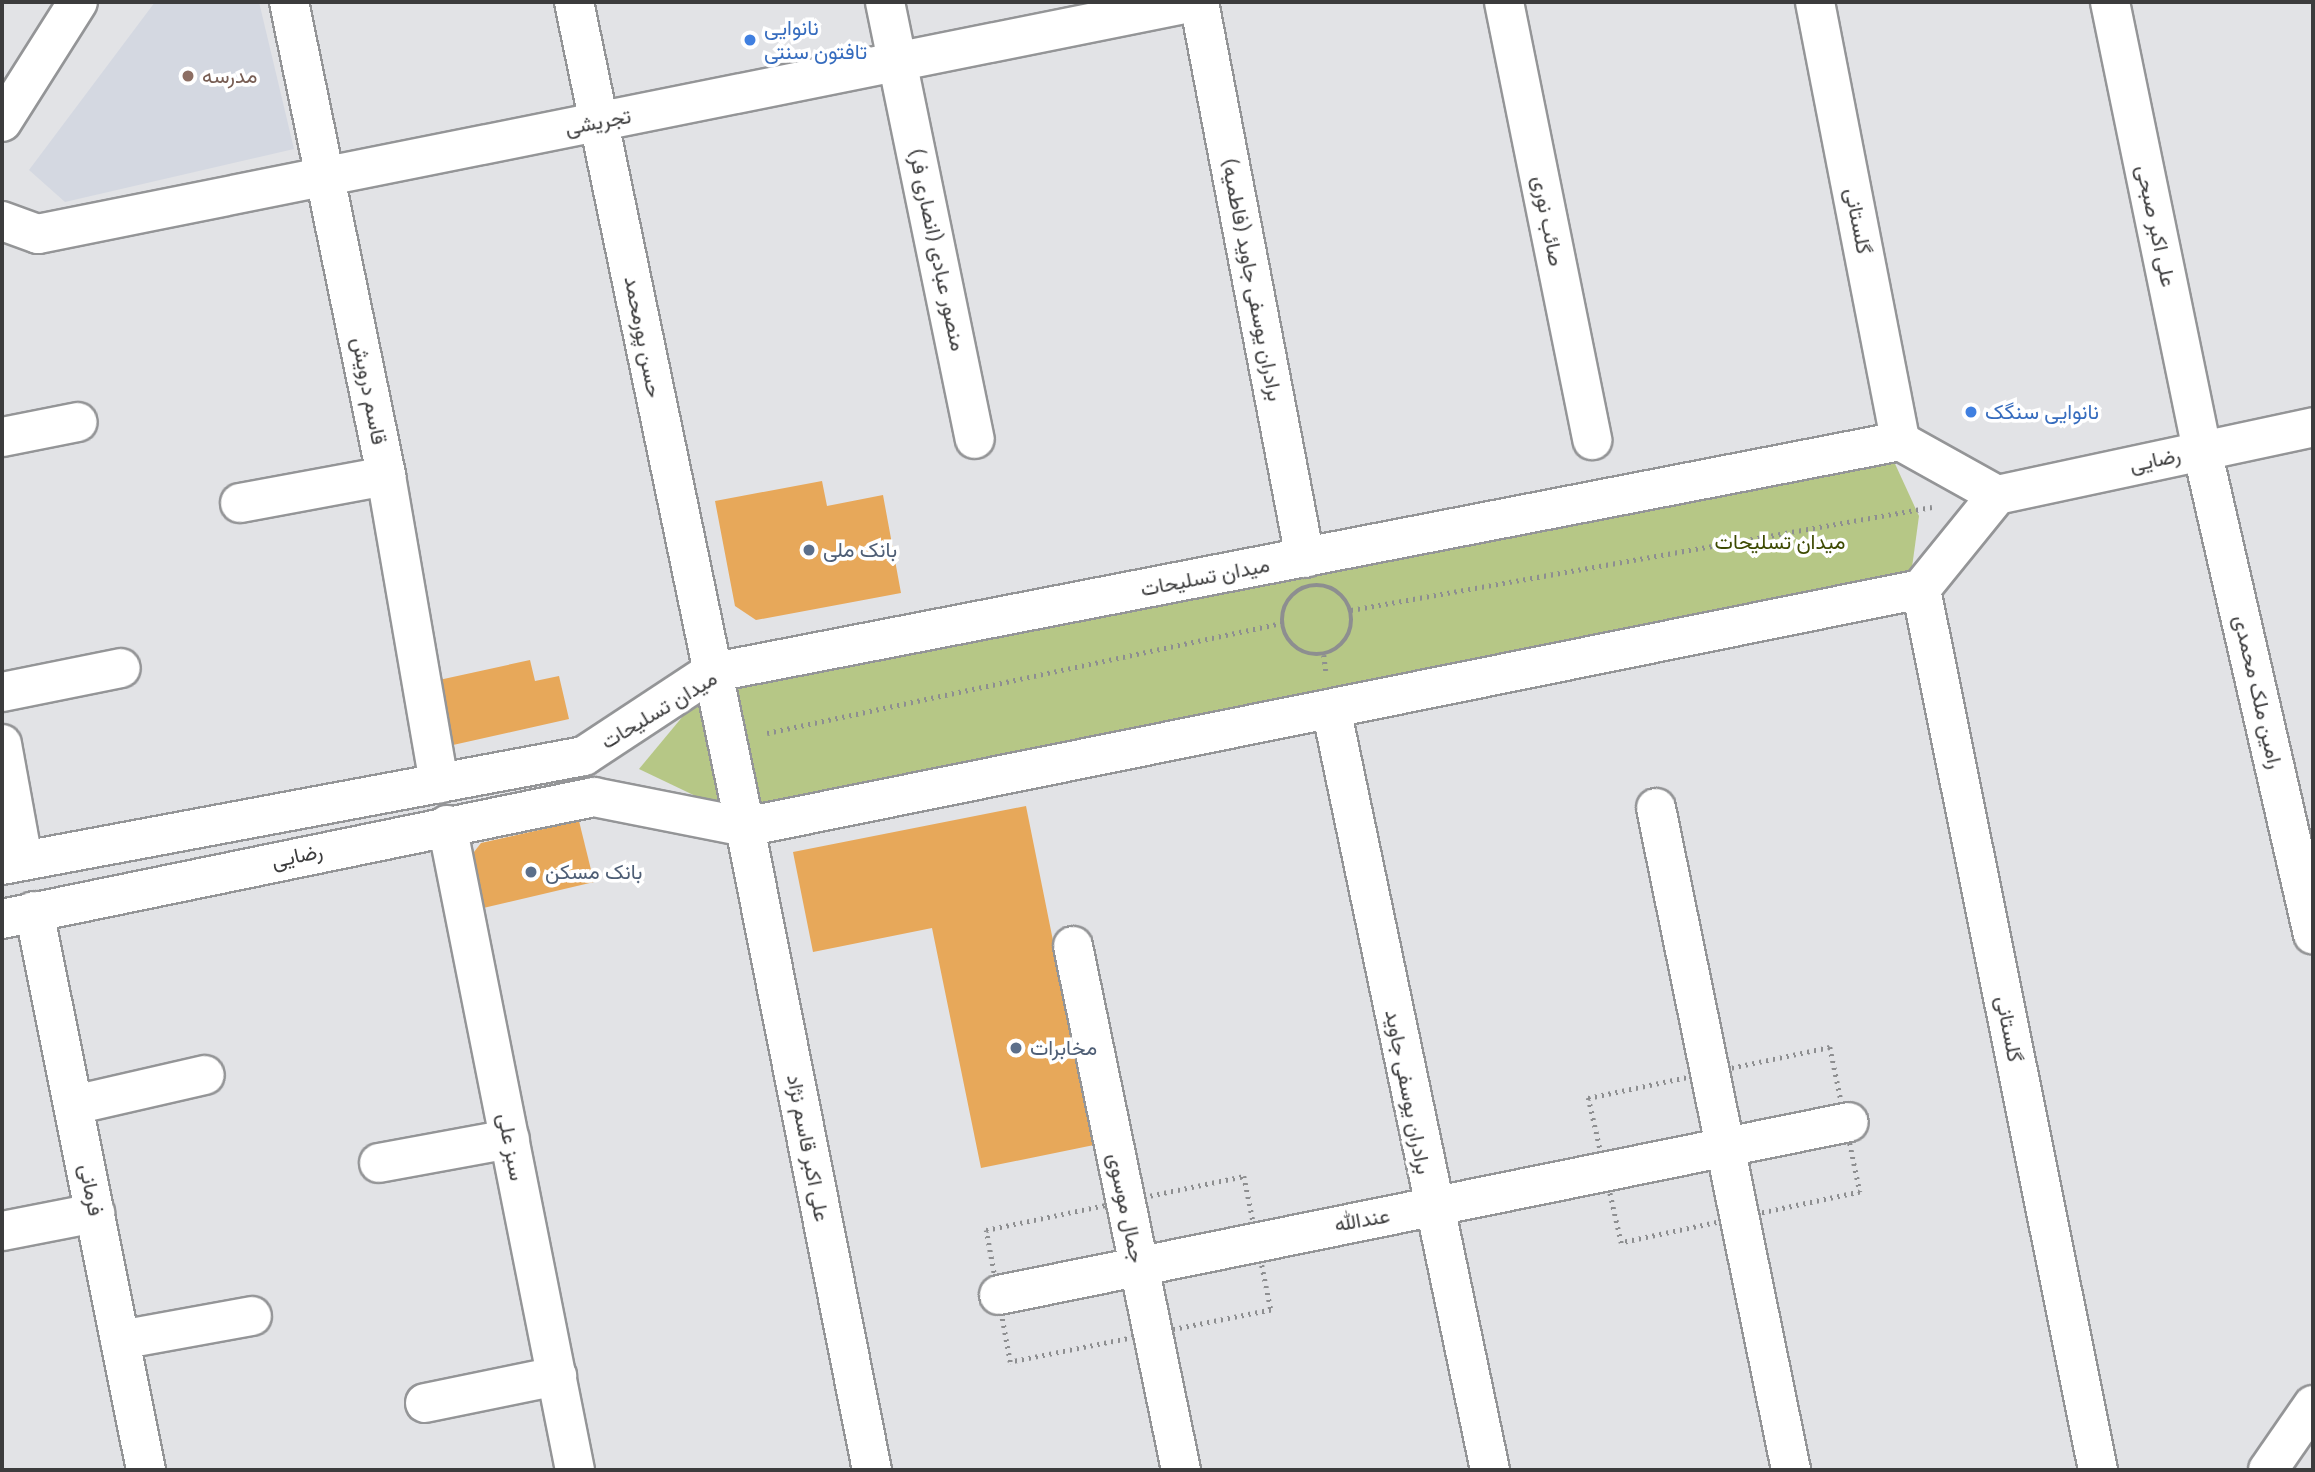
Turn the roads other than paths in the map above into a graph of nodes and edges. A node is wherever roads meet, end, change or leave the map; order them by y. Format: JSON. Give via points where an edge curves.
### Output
{"nodes":[{"id":1,"x":57,"y":2,"type":"edge"},
{"id":2,"x":78,"y":2,"type":"edge"},
{"id":3,"x":289,"y":2,"type":"edge"},
{"id":4,"x":575,"y":2,"type":"edge"},
{"id":5,"x":886,"y":2,"type":"edge"},
{"id":6,"x":1197,"y":2,"type":"edge"},
{"id":7,"x":1504,"y":2,"type":"edge"},
{"id":8,"x":1815,"y":2,"type":"edge"},
{"id":9,"x":2110,"y":2,"type":"edge"},
{"id":10,"x":898,"y":62,"type":"junction"},
{"id":11,"x":2,"y":79,"type":"edge"},
{"id":12,"x":2,"y":122,"type":"edge"},
{"id":13,"x":600,"y":122,"type":"junction"},
{"id":14,"x":325,"y":177,"type":"junction"},
{"id":15,"x":2,"y":221,"type":"edge"},
{"id":16,"x":78,"y":422,"type":"dead end"},
{"id":17,"x":2313,"y":427,"type":"edge"},
{"id":18,"x":2,"y":438,"type":"edge"},
{"id":19,"x":975,"y":439,"type":"dead end"},
{"id":20,"x":1592,"y":440,"type":"dead end"},
{"id":21,"x":1900,"y":440,"type":"junction"},
{"id":22,"x":2202,"y":450,"type":"junction"},
{"id":23,"x":386,"y":476,"type":"junction"},
{"id":24,"x":1997,"y":495,"type":"junction"},
{"id":25,"x":240,"y":503,"type":"dead end"},
{"id":26,"x":1305,"y":558,"type":"junction"},
{"id":27,"x":1921,"y":589,"type":"junction"},
{"id":28,"x":121,"y":667,"type":"dead end"},
{"id":29,"x":710,"y":673,"type":"junction"},
{"id":30,"x":2,"y":692,"type":"edge"},
{"id":31,"x":1332,"y":713,"type":"junction"},
{"id":32,"x":725,"y":743,"type":"joint"},
{"id":33,"x":2,"y":744,"type":"edge"},
{"id":34,"x":439,"y":783,"type":"junction"},
{"id":35,"x":1656,"y":808,"type":"dead end"},
{"id":36,"x":447,"y":825,"type":"junction"},
{"id":37,"x":745,"y":827,"type":"junction"},
{"id":38,"x":12,"y":862,"type":"edge"},
{"id":39,"x":18,"y":915,"type":"edge"},
{"id":40,"x":2313,"y":934,"type":"edge"},
{"id":41,"x":1073,"y":946,"type":"dead end"},
{"id":42,"x":205,"y":1075,"type":"dead end"},
{"id":43,"x":74,"y":1105,"type":"junction"},
{"id":44,"x":1849,"y":1122,"type":"dead end"},
{"id":45,"x":510,"y":1139,"type":"junction"},
{"id":46,"x":1725,"y":1145,"type":"junction"},
{"id":47,"x":379,"y":1163,"type":"dead end"},
{"id":48,"x":1432,"y":1208,"type":"junction"},
{"id":49,"x":95,"y":1213,"type":"junction"},
{"id":50,"x":2,"y":1231,"type":"edge"},
{"id":51,"x":1139,"y":1267,"type":"junction"},
{"id":52,"x":999,"y":1295,"type":"dead end"},
{"id":53,"x":251,"y":1315,"type":"dead end"},
{"id":54,"x":120,"y":1340,"type":"junction"},
{"id":55,"x":557,"y":1376,"type":"junction"},
{"id":56,"x":425,"y":1403,"type":"dead end"},
{"id":57,"x":2313,"y":1405,"type":"edge"},
{"id":58,"x":146,"y":1470,"type":"edge"},
{"id":59,"x":575,"y":1470,"type":"edge"},
{"id":60,"x":872,"y":1470,"type":"edge"},
{"id":61,"x":1181,"y":1470,"type":"edge"},
{"id":62,"x":1490,"y":1470,"type":"edge"},
{"id":63,"x":1791,"y":1470,"type":"edge"},
{"id":64,"x":2098,"y":1470,"type":"edge"},
{"id":65,"x":2268,"y":1470,"type":"edge"}],
"edges":[{"from":1,"to":11,"type":"street"},
{"from":2,"to":12,"type":"street"},
{"from":3,"to":14,"type":"street","name":"قاسم درویش"},
{"from":4,"to":13,"type":"street","name":"حسن پورمحمد"},
{"from":5,"to":10,"type":"street","name":"منصور عبادی (انصاری فر)"},
{"from":6,"to":10,"type":"street","name":"تجریشی"},
{"from":6,"to":26,"type":"street","name":"برادران یوسفی جاوید (فاطمیه)"},
{"from":7,"to":20,"type":"street","name":"صائب نوری"},
{"from":8,"to":21,"type":"street","name":"گلستانی"},
{"from":9,"to":22,"type":"street","name":"علی اکبر صبحی"},
{"from":10,"to":13,"type":"street","name":"تجریشی"},
{"from":10,"to":19,"type":"street","name":"منصور عبادی (انصاری فر)"},
{"from":13,"to":14,"type":"street","name":"تجریشی"},
{"from":13,"to":29,"type":"street","name":"حسن پورمحمد"},
{"from":14,"to":15,"type":"street","name":"تجریشی","via":[[38,234]]},
{"from":14,"to":23,"type":"street","name":"قاسم درویش"},
{"from":16,"to":18,"type":"street"},
{"from":17,"to":22,"type":"street","name":"رضایی"},
{"from":21,"to":24,"type":"street"},
{"from":21,"to":26,"type":"street","name":"میدان تسلیحات"},
{"from":22,"to":24,"type":"street","name":"رضایی"},
{"from":22,"to":40,"type":"street","name":"رامین ملک محمدی"},
{"from":23,"to":25,"type":"street"},
{"from":23,"to":34,"type":"street","name":"قاسم درویش"},
{"from":24,"to":27,"type":"street"},
{"from":26,"to":29,"type":"street","name":"میدان تسلیحات"},
{"from":27,"to":31,"type":"street"},
{"from":27,"to":64,"type":"street","name":"گلستانی"},
{"from":28,"to":30,"type":"street"},
{"from":29,"to":32,"type":"street","name":"حسن پورمحمد"},
{"from":29,"to":34,"type":"street","name":"میدان تسلیحات","via":[[584,756]]},
{"from":31,"to":37,"type":"street"},
{"from":31,"to":48,"type":"street","name":"برادران یوسفی جاوید"},
{"from":32,"to":37,"type":"street","name":"علی اکبر قاسم نژاد"},
{"from":33,"to":38,"type":"street","name":"فرمانی"},
{"from":34,"to":36,"type":"street","name":"سبز علی"},
{"from":34,"to":38,"type":"street"},
{"from":35,"to":46,"type":"street"},
{"from":36,"to":37,"type":"street","name":"رضایی","via":[[594,797]]},
{"from":36,"to":39,"type":"street","name":"رضایی"},
{"from":36,"to":45,"type":"street","name":"سبز علی"},
{"from":37,"to":60,"type":"street","name":"علی اکبر قاسم نژاد"},
{"from":38,"to":39,"type":"street","name":"فرمانی"},
{"from":39,"to":43,"type":"street","name":"فرمانی"},
{"from":41,"to":51,"type":"street","name":"جمال موسوی"},
{"from":42,"to":43,"type":"street"},
{"from":43,"to":49,"type":"street","name":"فرمانی"},
{"from":44,"to":46,"type":"street","name":"عندالله"},
{"from":45,"to":47,"type":"street"},
{"from":45,"to":55,"type":"street","name":"سبز علی"},
{"from":46,"to":48,"type":"street","name":"عندالله"},
{"from":46,"to":63,"type":"street"},
{"from":48,"to":51,"type":"street","name":"عندالله"},
{"from":48,"to":62,"type":"street","name":"برادران یوسفی جاوید"},
{"from":49,"to":50,"type":"street"},
{"from":49,"to":54,"type":"street","name":"فرمانی"},
{"from":51,"to":52,"type":"street","name":"عندالله"},
{"from":51,"to":61,"type":"street","name":"جمال موسوی"},
{"from":53,"to":54,"type":"street"},
{"from":54,"to":58,"type":"street","name":"فرمانی"},
{"from":55,"to":56,"type":"street"},
{"from":55,"to":59,"type":"street","name":"سبز علی"},
{"from":57,"to":65,"type":"street"}]}
